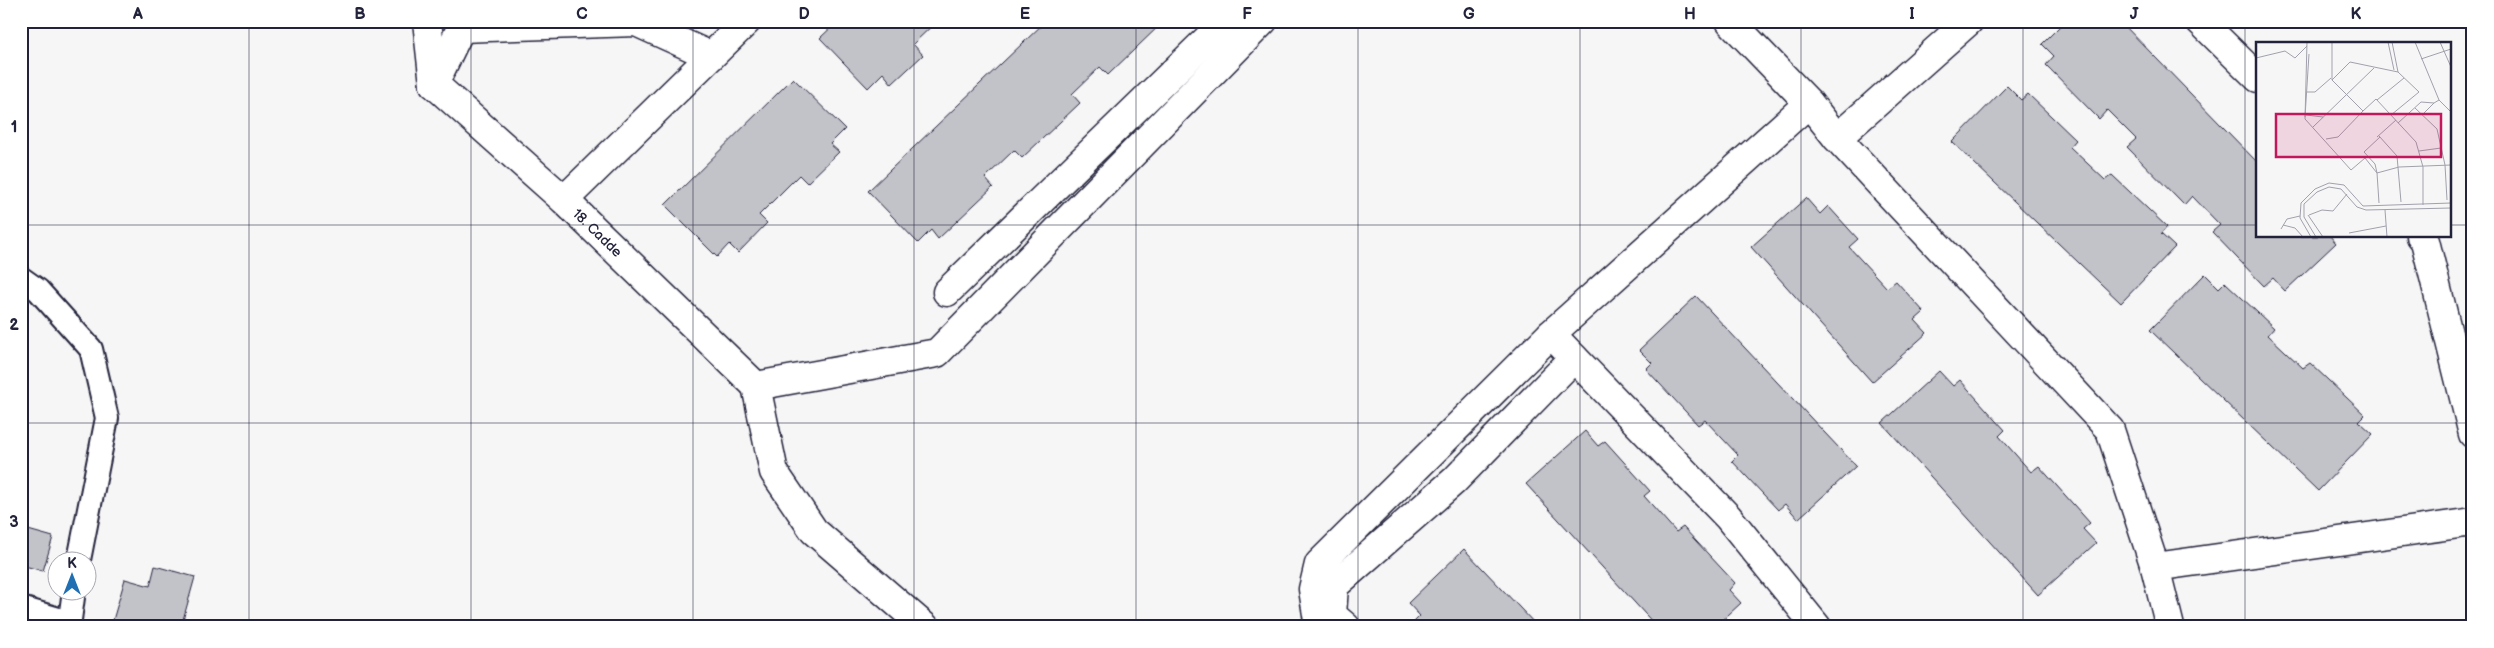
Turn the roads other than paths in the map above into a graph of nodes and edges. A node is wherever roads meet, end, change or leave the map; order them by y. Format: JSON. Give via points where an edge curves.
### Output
{"nodes":[{"id":1,"x":427,"y":21,"type":"edge"},
{"id":2,"x":747,"y":21,"type":"edge"},
{"id":3,"x":1226,"y":21,"type":"edge"},
{"id":4,"x":1263,"y":21,"type":"edge"},
{"id":5,"x":1969,"y":21,"type":"edge"},
{"id":6,"x":2203,"y":22,"type":"edge"},
{"id":7,"x":1736,"y":23,"type":"edge"},
{"id":8,"x":461,"y":25,"type":"edge"},
{"id":9,"x":711,"y":56,"type":"junction"},
{"id":10,"x":2256,"y":76,"type":"edge"},
{"id":11,"x":434,"y":84,"type":"junction"},
{"id":12,"x":1809,"y":103,"type":"junction"},
{"id":13,"x":1837,"y":138,"type":"junction"},
{"id":14,"x":564,"y":200,"type":"junction"},
{"id":15,"x":2422,"y":238,"type":"edge"},
{"id":16,"x":21,"y":278,"type":"edge"},
{"id":17,"x":947,"y":292,"type":"dead end"},
{"id":18,"x":1551,"y":334,"type":"junction"},
{"id":19,"x":1574,"y":358,"type":"junction"},
{"id":20,"x":756,"y":386,"type":"junction"},
{"id":21,"x":2473,"y":434,"type":"edge"},
{"id":22,"x":2473,"y":522,"type":"edge"},
{"id":23,"x":81,"y":550,"type":"edge"},
{"id":24,"x":2155,"y":568,"type":"junction"},
{"id":25,"x":73,"y":600,"type":"edge"},
{"id":26,"x":21,"y":608,"type":"edge"},
{"id":27,"x":69,"y":624,"type":"edge"},
{"id":28,"x":925,"y":627,"type":"edge"},
{"id":29,"x":1319,"y":627,"type":"edge"},
{"id":30,"x":1346,"y":627,"type":"edge"},
{"id":31,"x":1817,"y":627,"type":"edge"},
{"id":32,"x":2170,"y":627,"type":"edge"}],
"edges":[{"from":1,"to":11,"type":"street"},
{"from":2,"to":9,"type":"street"},
{"from":3,"to":17,"type":"street"},
{"from":4,"to":20,"type":"street","via":[[937,353]]},
{"from":5,"to":13,"type":"street"},
{"from":6,"to":10,"type":"street"},
{"from":7,"to":12,"type":"street"},
{"from":8,"to":9,"type":"street","via":[[636,22]]},
{"from":8,"to":11,"type":"street"},
{"from":9,"to":14,"type":"street"},
{"from":11,"to":14,"type":"street","name":"18. Cadde"},
{"from":12,"to":13,"type":"street"},
{"from":12,"to":18,"type":"street"},
{"from":13,"to":24,"type":"street","via":[[2110,430]]},
{"from":14,"to":20,"type":"street","name":"18. Cadde"},
{"from":15,"to":21,"type":"street"},
{"from":16,"to":23,"type":"lane","via":[[38,290],[91,349],[107,418]]},
{"from":18,"to":19,"type":"street"},
{"from":18,"to":29,"type":"street","via":[[1319,564],[1313,589]]},
{"from":19,"to":30,"type":"street","via":[[1454,481],[1334,586],[1332,615]]},
{"from":19,"to":31,"type":"street","via":[[1728,517]]},
{"from":20,"to":28,"type":"street","via":[[774,472],[814,531]]},
{"from":22,"to":24,"type":"street"},
{"from":24,"to":32,"type":"street"},
{"from":25,"to":27,"type":"lane"},
{"from":26,"to":27,"type":"lane"}]}
